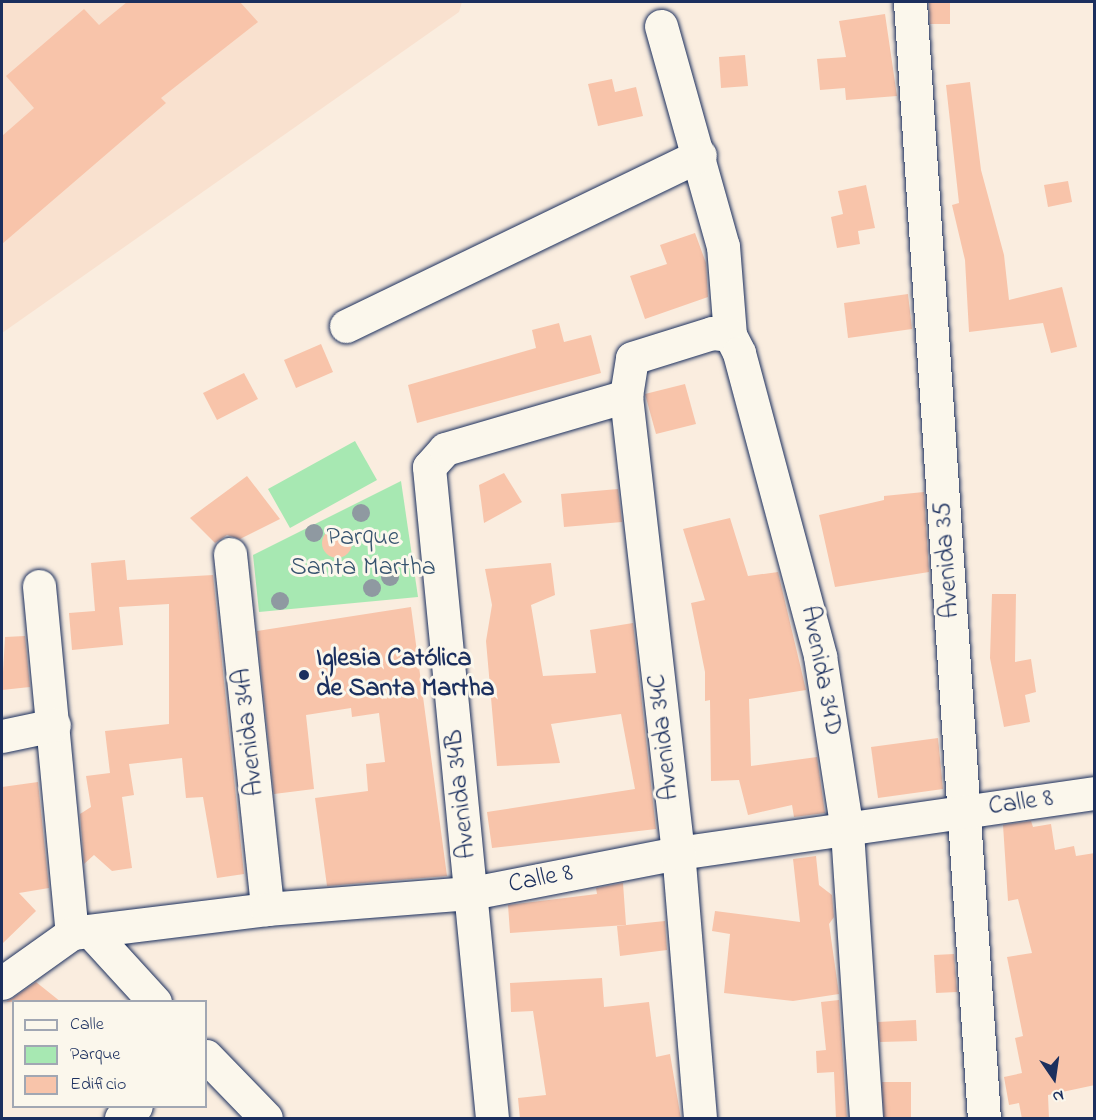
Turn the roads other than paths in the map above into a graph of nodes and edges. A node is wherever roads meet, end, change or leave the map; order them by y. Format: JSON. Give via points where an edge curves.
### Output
{"nodes":[{"id":1,"x":910,"y":2,"type":"edge"},
{"id":2,"x":661,"y":26,"type":"dead end"},
{"id":3,"x":700,"y":155,"type":"junction"},
{"id":4,"x":346,"y":326,"type":"dead end"},
{"id":5,"x":730,"y":335,"type":"junction"},
{"id":6,"x":626,"y":396,"type":"junction"},
{"id":7,"x":230,"y":554,"type":"dead end"},
{"id":8,"x":39,"y":586,"type":"dead end"},
{"id":9,"x":54,"y":725,"type":"junction"},
{"id":10,"x":2,"y":736,"type":"edge"},
{"id":11,"x":1095,"y":793,"type":"edge"},
{"id":12,"x":965,"y":812,"type":"junction"},
{"id":13,"x":847,"y":831,"type":"junction"},
{"id":14,"x":678,"y":853,"type":"junction"},
{"id":15,"x":472,"y":893,"type":"junction"},
{"id":16,"x":267,"y":909,"type":"junction"},
{"id":17,"x":82,"y":933,"type":"junction"},
{"id":18,"x":2,"y":984,"type":"edge"},
{"id":19,"x":153,"y":1000,"type":"edge"},
{"id":20,"x":207,"y":1057,"type":"edge"},
{"id":21,"x":135,"y":1108,"type":"edge"},
{"id":22,"x":122,"y":1119,"type":"edge"},
{"id":23,"x":266,"y":1119,"type":"edge"},
{"id":24,"x":492,"y":1119,"type":"edge"},
{"id":25,"x":700,"y":1119,"type":"edge"},
{"id":26,"x":866,"y":1119,"type":"edge"},
{"id":27,"x":984,"y":1119,"type":"edge"}],
"edges":[{"from":1,"to":12,"type":"street","name":"Avenida 35"},
{"from":2,"to":3,"type":"street","name":"Avenida 34D"},
{"from":3,"to":4,"type":"street"},
{"from":3,"to":5,"type":"street","name":"Avenida 34D","via":[[723,246]]},
{"from":5,"to":6,"type":"street","name":"Avenida 34C","via":[[712,333],[632,358]]},
{"from":5,"to":13,"type":"street","name":"Avenida 34D","via":[[780,493],[820,656]]},
{"from":6,"to":14,"type":"street","name":"Avenida 34C"},
{"from":6,"to":15,"type":"street","name":"Avenida 34B","via":[[445,449],[429,467]]},
{"from":7,"to":16,"type":"street","name":"Avenida 34A"},
{"from":8,"to":9,"type":"street"},
{"from":9,"to":10,"type":"street"},
{"from":9,"to":17,"type":"street"},
{"from":11,"to":12,"type":"street","name":"Calle 8"},
{"from":12,"to":13,"type":"street","name":"Calle 8"},
{"from":12,"to":27,"type":"street","name":"Avenida 35"},
{"from":13,"to":14,"type":"street","name":"Calle 8"},
{"from":13,"to":26,"type":"street","name":"Avenida 34D"},
{"from":14,"to":15,"type":"street","name":"Calle 8"},
{"from":14,"to":25,"type":"street","name":"Avenida 34C"},
{"from":15,"to":16,"type":"street","name":"Calle 8"},
{"from":15,"to":24,"type":"street","name":"Avenida 34B"},
{"from":16,"to":17,"type":"street","name":"Calle 8"},
{"from":17,"to":18,"type":"street","name":"Calle 8"},
{"from":17,"to":19,"type":"street"},
{"from":20,"to":23,"type":"street"},
{"from":21,"to":22,"type":"street"}]}
